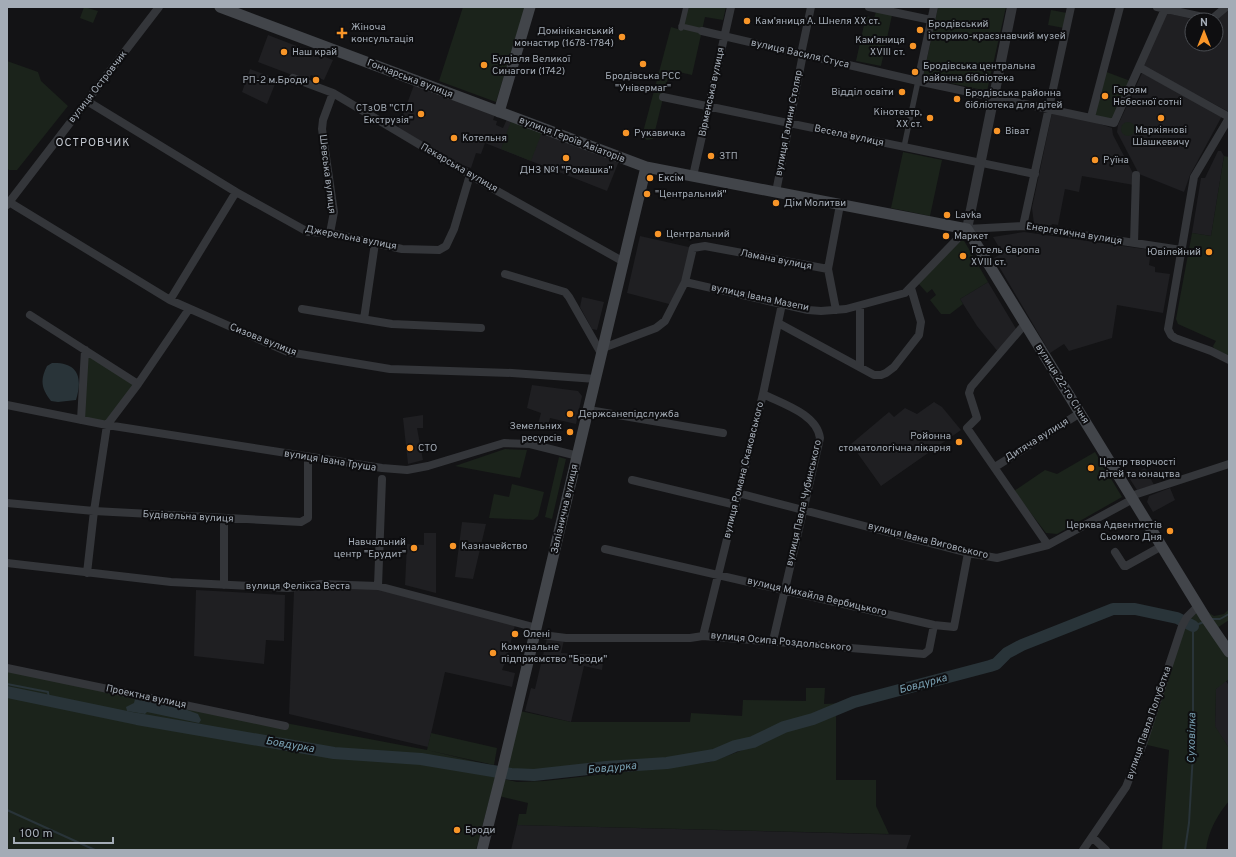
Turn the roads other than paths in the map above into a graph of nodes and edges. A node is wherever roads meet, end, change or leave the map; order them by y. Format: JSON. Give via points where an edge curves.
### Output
{"nodes":[{"id":1,"x":159,"y":7,"type":"edge"},
{"id":2,"x":220,"y":7,"type":"edge"},
{"id":3,"x":530,"y":7,"type":"edge"},
{"id":4,"x":686,"y":7,"type":"edge"},
{"id":5,"x":730,"y":7,"type":"edge"},
{"id":6,"x":811,"y":7,"type":"edge"},
{"id":7,"x":934,"y":7,"type":"edge"},
{"id":8,"x":1012,"y":7,"type":"edge"},
{"id":9,"x":1071,"y":7,"type":"edge"},
{"id":10,"x":1120,"y":7,"type":"edge"},
{"id":11,"x":1226,"y":7,"type":"edge"},
{"id":12,"x":875,"y":8,"type":"edge"},
{"id":13,"x":1161,"y":8,"type":"edge"},
{"id":14,"x":931,"y":20,"type":"junction"},
{"id":15,"x":702,"y":31,"type":"joint"},
{"id":16,"x":724,"y":36,"type":"junction"},
{"id":17,"x":802,"y":54,"type":"junction"},
{"id":18,"x":1139,"y":68,"type":"junction"},
{"id":19,"x":293,"y":78,"type":"dead end"},
{"id":20,"x":918,"y":82,"type":"junction"},
{"id":21,"x":333,"y":93,"type":"junction"},
{"id":22,"x":663,"y":97,"type":"dead end"},
{"id":23,"x":993,"y":97,"type":"junction"},
{"id":24,"x":87,"y":101,"type":"junction"},
{"id":25,"x":708,"y":107,"type":"junction"},
{"id":26,"x":1049,"y":109,"type":"junction"},
{"id":27,"x":499,"y":112,"type":"junction"},
{"id":28,"x":1091,"y":117,"type":"junction"},
{"id":29,"x":1229,"y":117,"type":"edge"},
{"id":30,"x":789,"y":123,"type":"junction"},
{"id":31,"x":904,"y":147,"type":"junction"},
{"id":32,"x":980,"y":163,"type":"junction"},
{"id":33,"x":646,"y":167,"type":"junction"},
{"id":34,"x":470,"y":174,"type":"junction"},
{"id":35,"x":1035,"y":174,"type":"junction"},
{"id":36,"x":1136,"y":175,"type":"dead end"},
{"id":37,"x":693,"y":176,"type":"junction"},
{"id":38,"x":236,"y":192,"type":"junction"},
{"id":39,"x":776,"y":192,"type":"junction"},
{"id":40,"x":8,"y":204,"type":"edge"},
{"id":41,"x":840,"y":205,"type":"junction"},
{"id":42,"x":1023,"y":226,"type":"junction"},
{"id":43,"x":967,"y":229,"type":"junction"},
{"id":44,"x":330,"y":233,"type":"junction"},
{"id":45,"x":375,"y":243,"type":"junction"},
{"id":46,"x":1134,"y":243,"type":"junction"},
{"id":47,"x":1181,"y":250,"type":"junction"},
{"id":48,"x":624,"y":262,"type":"junction"},
{"id":49,"x":828,"y":269,"type":"junction"},
{"id":50,"x":505,"y":274,"type":"dead end"},
{"id":51,"x":685,"y":282,"type":"junction"},
{"id":52,"x":911,"y":288,"type":"junction"},
{"id":53,"x":170,"y":300,"type":"junction"},
{"id":54,"x":782,"y":304,"type":"junction"},
{"id":55,"x":860,"y":306,"type":"junction"},
{"id":56,"x":189,"y":309,"type":"junction"},
{"id":57,"x":302,"y":309,"type":"dead end"},
{"id":58,"x":836,"y":310,"type":"junction"},
{"id":59,"x":30,"y":315,"type":"dead end"},
{"id":60,"x":364,"y":319,"type":"junction"},
{"id":61,"x":780,"y":324,"type":"junction"},
{"id":62,"x":1025,"y":324,"type":"junction"},
{"id":63,"x":481,"y":328,"type":"dead end"},
{"id":64,"x":85,"y":350,"type":"junction"},
{"id":65,"x":602,"y":352,"type":"junction"},
{"id":66,"x":1229,"y":360,"type":"edge"},
{"id":67,"x":860,"y":367,"type":"junction"},
{"id":68,"x":596,"y":379,"type":"junction"},
{"id":69,"x":138,"y":384,"type":"junction"},
{"id":70,"x":764,"y":394,"type":"junction"},
{"id":71,"x":7,"y":405,"type":"edge"},
{"id":72,"x":589,"y":410,"type":"junction"},
{"id":73,"x":1080,"y":414,"type":"junction"},
{"id":74,"x":81,"y":420,"type":"junction"},
{"id":75,"x":107,"y":425,"type":"junction"},
{"id":76,"x":723,"y":432,"type":"dead end"},
{"id":77,"x":578,"y":456,"type":"junction"},
{"id":78,"x":308,"y":458,"type":"junction"},
{"id":79,"x":1229,"y":464,"type":"edge"},
{"id":80,"x":994,"y":467,"type":"junction"},
{"id":81,"x":382,"y":479,"type":"dead end"},
{"id":82,"x":632,"y":480,"type":"dead end"},
{"id":83,"x":738,"y":492,"type":"junction"},
{"id":84,"x":1132,"y":498,"type":"junction"},
{"id":85,"x":7,"y":503,"type":"edge"},
{"id":86,"x":736,"y":505,"type":"junction"},
{"id":87,"x":802,"y":509,"type":"junction"},
{"id":88,"x":94,"y":511,"type":"junction"},
{"id":89,"x":224,"y":519,"type":"junction"},
{"id":90,"x":1048,"y":545,"type":"junction"},
{"id":91,"x":1162,"y":546,"type":"junction"},
{"id":92,"x":606,"y":549,"type":"dead end"},
{"id":93,"x":1115,"y":552,"type":"dead end"},
{"id":94,"x":968,"y":553,"type":"junction"},
{"id":95,"x":7,"y":563,"type":"edge"},
{"id":96,"x":87,"y":573,"type":"junction"},
{"id":97,"x":719,"y":574,"type":"junction"},
{"id":98,"x":224,"y":585,"type":"junction"},
{"id":99,"x":378,"y":586,"type":"junction"},
{"id":100,"x":784,"y":589,"type":"junction"},
{"id":101,"x":1198,"y":606,"type":"junction"},
{"id":102,"x":934,"y":625,"type":"junction"},
{"id":103,"x":536,"y":631,"type":"junction"},
{"id":104,"x":703,"y":636,"type":"junction"},
{"id":105,"x":773,"y":641,"type":"junction"},
{"id":106,"x":1229,"y":652,"type":"edge"},
{"id":107,"x":7,"y":668,"type":"edge"},
{"id":108,"x":285,"y":726,"type":"dead end"},
{"id":109,"x":1092,"y":837,"type":"junction"},
{"id":110,"x":482,"y":850,"type":"edge"},
{"id":111,"x":1083,"y":850,"type":"edge"},
{"id":112,"x":1106,"y":850,"type":"edge"}],
"edges":[{"from":1,"to":24,"type":"street","name":"вулиця Островчик"},
{"from":2,"to":27,"type":"main road","name":"Гончарська вулиця"},
{"from":3,"to":27,"type":"main road"},
{"from":4,"to":15,"type":"street","name":"вулиця Василя Стуса","via":[[681,27]]},
{"from":5,"to":16,"type":"street","name":"Вірменська вулиця"},
{"from":6,"to":17,"type":"street","name":"вулиця Галини Столяр"},
{"from":7,"to":14,"type":"street"},
{"from":8,"to":23,"type":"street"},
{"from":9,"to":26,"type":"street"},
{"from":10,"to":28,"type":"street"},
{"from":11,"to":13,"type":"street","via":[[1212,19]]},
{"from":12,"to":14,"type":"street"},
{"from":13,"to":18,"type":"street"},
{"from":14,"to":20,"type":"street"},
{"from":15,"to":16,"type":"street","name":"вулиця Василя Стуса"},
{"from":16,"to":17,"type":"street","name":"вулиця Василя Стуса"},
{"from":16,"to":25,"type":"street","name":"Вірменська вулиця"},
{"from":17,"to":20,"type":"street","name":"вулиця Василя Стуса"},
{"from":17,"to":30,"type":"street","name":"вулиця Галини Столяр"},
{"from":18,"to":28,"type":"street","name":"вулиця Василя Стуса","via":[[1114,123]]},
{"from":18,"to":29,"type":"street"},
{"from":19,"to":21,"type":"street","name":"Пекарська вулиця"},
{"from":20,"to":23,"type":"street","name":"вулиця Василя Стуса"},
{"from":20,"to":31,"type":"street"},
{"from":21,"to":34,"type":"street","name":"Пекарська вулиця"},
{"from":21,"to":44,"type":"street","name":"Шевська вулиця","via":[[322,129],[334,212]]},
{"from":22,"to":25,"type":"street","name":"Весела вулиця"},
{"from":23,"to":26,"type":"street","name":"вулиця Василя Стуса"},
{"from":23,"to":32,"type":"street"},
{"from":24,"to":38,"type":"street","name":"Джерельна вулиця"},
{"from":24,"to":40,"type":"street","name":"вулиця Островчик"},
{"from":25,"to":30,"type":"street","name":"Весела вулиця"},
{"from":25,"to":37,"type":"street","name":"Вірменська вулиця"},
{"from":26,"to":28,"type":"street","name":"вулиця Василя Стуса"},
{"from":26,"to":35,"type":"street"},
{"from":27,"to":33,"type":"main road","name":"вулиця Героїв Авіаторів"},
{"from":29,"to":47,"type":"street","via":[[1194,177]]},
{"from":30,"to":31,"type":"street","name":"Весела вулиця"},
{"from":30,"to":39,"type":"street","name":"вулиця Галини Столяр"},
{"from":31,"to":32,"type":"street","name":"Весела вулиця"},
{"from":32,"to":35,"type":"street","name":"Весела вулиця"},
{"from":32,"to":43,"type":"street"},
{"from":33,"to":37,"type":"main road","name":"вулиця Героїв Авіаторів"},
{"from":33,"to":48,"type":"main road","name":"Залізнична вулиця"},
{"from":34,"to":45,"type":"street","name":"Джерельна вулиця","via":[[454,229],[446,246],[431,251],[402,249]]},
{"from":34,"to":48,"type":"street","name":"Пекарська вулиця"},
{"from":35,"to":42,"type":"street"},
{"from":36,"to":46,"type":"street"},
{"from":37,"to":39,"type":"main road","name":"вулиця Героїв Авіаторів"},
{"from":38,"to":44,"type":"street","name":"Джерельна вулиця","via":[[301,229],[308,232]]},
{"from":38,"to":53,"type":"street"},
{"from":39,"to":41,"type":"main road","name":"вулиця Героїв Авіаторів"},
{"from":40,"to":53,"type":"street","name":"Сизова вулиця"},
{"from":41,"to":43,"type":"main road","name":"вулиця Героїв Авіаторів"},
{"from":41,"to":49,"type":"street"},
{"from":42,"to":43,"type":"street","name":"Енергетична вулиця"},
{"from":42,"to":46,"type":"street","name":"Енергетична вулиця"},
{"from":43,"to":52,"type":"street","name":"вулиця Івана Мазепи"},
{"from":43,"to":62,"type":"main road","name":"вулиця 22-го Січня"},
{"from":44,"to":45,"type":"street","name":"Джерельна вулиця"},
{"from":45,"to":60,"type":"street"},
{"from":46,"to":47,"type":"street","name":"Енергетична вулиця"},
{"from":47,"to":66,"type":"street","via":[[1169,333],[1175,338]]},
{"from":48,"to":65,"type":"main road","name":"Залізнична вулиця"},
{"from":49,"to":51,"type":"street","name":"Ламана вулиця","via":[[705,246],[693,248]]},
{"from":49,"to":58,"type":"street"},
{"from":50,"to":65,"type":"street","via":[[565,292]]},
{"from":51,"to":54,"type":"street","name":"вулиця Івана Мазепи"},
{"from":51,"to":65,"type":"street","via":[[665,321],[656,328]]},
{"from":52,"to":55,"type":"street","name":"вулиця Івана Мазепи","via":[[905,293]]},
{"from":52,"to":67,"type":"street","via":[[921,322],[919,334],[894,367],[886,373],[874,375]]},
{"from":53,"to":56,"type":"street","name":"Сизова вулиця"},
{"from":54,"to":58,"type":"street","name":"вулиця Івана Мазепи","via":[[808,310]]},
{"from":54,"to":61,"type":"street","name":"вулиця Романа Скаковського"},
{"from":55,"to":58,"type":"street","name":"вулиця Івана Мазепи"},
{"from":55,"to":67,"type":"street"},
{"from":56,"to":68,"type":"street","name":"Сизова вулиця","via":[[288,352],[310,357],[390,369]]},
{"from":56,"to":69,"type":"street"},
{"from":57,"to":60,"type":"street"},
{"from":59,"to":64,"type":"street"},
{"from":60,"to":63,"type":"street","via":[[392,324]]},
{"from":61,"to":67,"type":"street"},
{"from":61,"to":70,"type":"street","name":"вулиця Романа Скаковського"},
{"from":62,"to":73,"type":"main road","name":"вулиця 22-го Січня"},
{"from":62,"to":80,"type":"street","name":"Дитяча вулиця","via":[[971,387],[970,393],[977,418],[967,428]]},
{"from":64,"to":69,"type":"street"},
{"from":64,"to":74,"type":"street"},
{"from":65,"to":68,"type":"main road","name":"Залізнична вулиця"},
{"from":68,"to":72,"type":"main road","name":"Залізнична вулиця"},
{"from":69,"to":75,"type":"street"},
{"from":70,"to":83,"type":"street","name":"вулиця Романа Скаковського"},
{"from":70,"to":87,"type":"street","name":"вулиця Павла Чубинського","via":[[798,412],[816,425],[819,431],[820,438]]},
{"from":71,"to":74,"type":"street","name":"вулиця Івана Труша"},
{"from":72,"to":76,"type":"street"},
{"from":72,"to":77,"type":"main road","name":"Залізнична вулиця"},
{"from":73,"to":80,"type":"street","name":"Дитяча вулиця"},
{"from":73,"to":84,"type":"main road","name":"вулиця 22-го Січня"},
{"from":74,"to":75,"type":"street","name":"вулиця Івана Труша"},
{"from":75,"to":78,"type":"street","name":"вулиця Івана Труша"},
{"from":75,"to":88,"type":"street"},
{"from":77,"to":78,"type":"street","name":"вулиця Івана Труша","via":[[530,444],[504,443],[458,458],[407,470]]},
{"from":77,"to":103,"type":"main road","name":"Залізнична вулиця"},
{"from":78,"to":89,"type":"street","name":"Будівельна вулиця","via":[[308,518],[294,523]]},
{"from":79,"to":84,"type":"street","name":"вулиця Івана Виговського"},
{"from":80,"to":90,"type":"street","name":"Дитяча вулиця"},
{"from":81,"to":99,"type":"street"},
{"from":82,"to":86,"type":"street"},
{"from":83,"to":86,"type":"street","name":"вулиця Романа Скаковського"},
{"from":83,"to":87,"type":"street","name":"вулиця Івана Виговського"},
{"from":84,"to":90,"type":"street","name":"вулиця Івана Виговського"},
{"from":84,"to":91,"type":"main road","name":"вулиця 22-го Січня"},
{"from":85,"to":88,"type":"street","name":"Будівельна вулиця"},
{"from":86,"to":97,"type":"street","name":"вулиця Романа Скаковського"},
{"from":87,"to":94,"type":"street","name":"вулиця Івана Виговського"},
{"from":87,"to":100,"type":"street","name":"вулиця Павла Чубинського"},
{"from":88,"to":89,"type":"street","name":"Будівельна вулиця"},
{"from":88,"to":96,"type":"street"},
{"from":89,"to":98,"type":"street"},
{"from":90,"to":94,"type":"street","name":"вулиця Івана Виговського","via":[[997,558]]},
{"from":91,"to":93,"type":"street","via":[[1126,566]]},
{"from":91,"to":101,"type":"main road","name":"вулиця 22-го Січня"},
{"from":92,"to":97,"type":"street","name":"вулиця Михайла Вербицького"},
{"from":94,"to":102,"type":"street","name":"вулиця Михайла Вербицького","via":[[954,627]]},
{"from":95,"to":96,"type":"street","name":"вулиця Фелікса Веста"},
{"from":96,"to":98,"type":"street","name":"вулиця Фелікса Веста"},
{"from":97,"to":100,"type":"street","name":"вулиця Михайла Вербицького"},
{"from":97,"to":104,"type":"street","name":"вулиця Романа Скаковського"},
{"from":98,"to":99,"type":"street","name":"вулиця Фелікса Веста","via":[[288,588],[320,584]]},
{"from":99,"to":103,"type":"street","name":"вулиця Фелікса Веста"},
{"from":100,"to":102,"type":"street","name":"вулиця Михайла Вербицького"},
{"from":100,"to":105,"type":"street","name":"вулиця Павла Чубинського"},
{"from":101,"to":106,"type":"main road","name":"вулиця 22-го Січня"},
{"from":101,"to":109,"type":"street","name":"вулиця Павла Полуботка","via":[[1185,620],[1126,788]]},
{"from":102,"to":105,"type":"street","name":"вулиця Осипа Роздольського","via":[[929,650],[924,654]]},
{"from":103,"to":104,"type":"street","name":"вулиця Осипа Роздольського","via":[[574,638]]},
{"from":103,"to":110,"type":"main road","name":"Залізнична вулиця"},
{"from":104,"to":105,"type":"street","name":"вулиця Осипа Роздольського"},
{"from":107,"to":108,"type":"street","name":"Проектна вулиця"},
{"from":109,"to":111,"type":"street","name":"вулиця Павла Полуботка"},
{"from":109,"to":112,"type":"street"}]}
